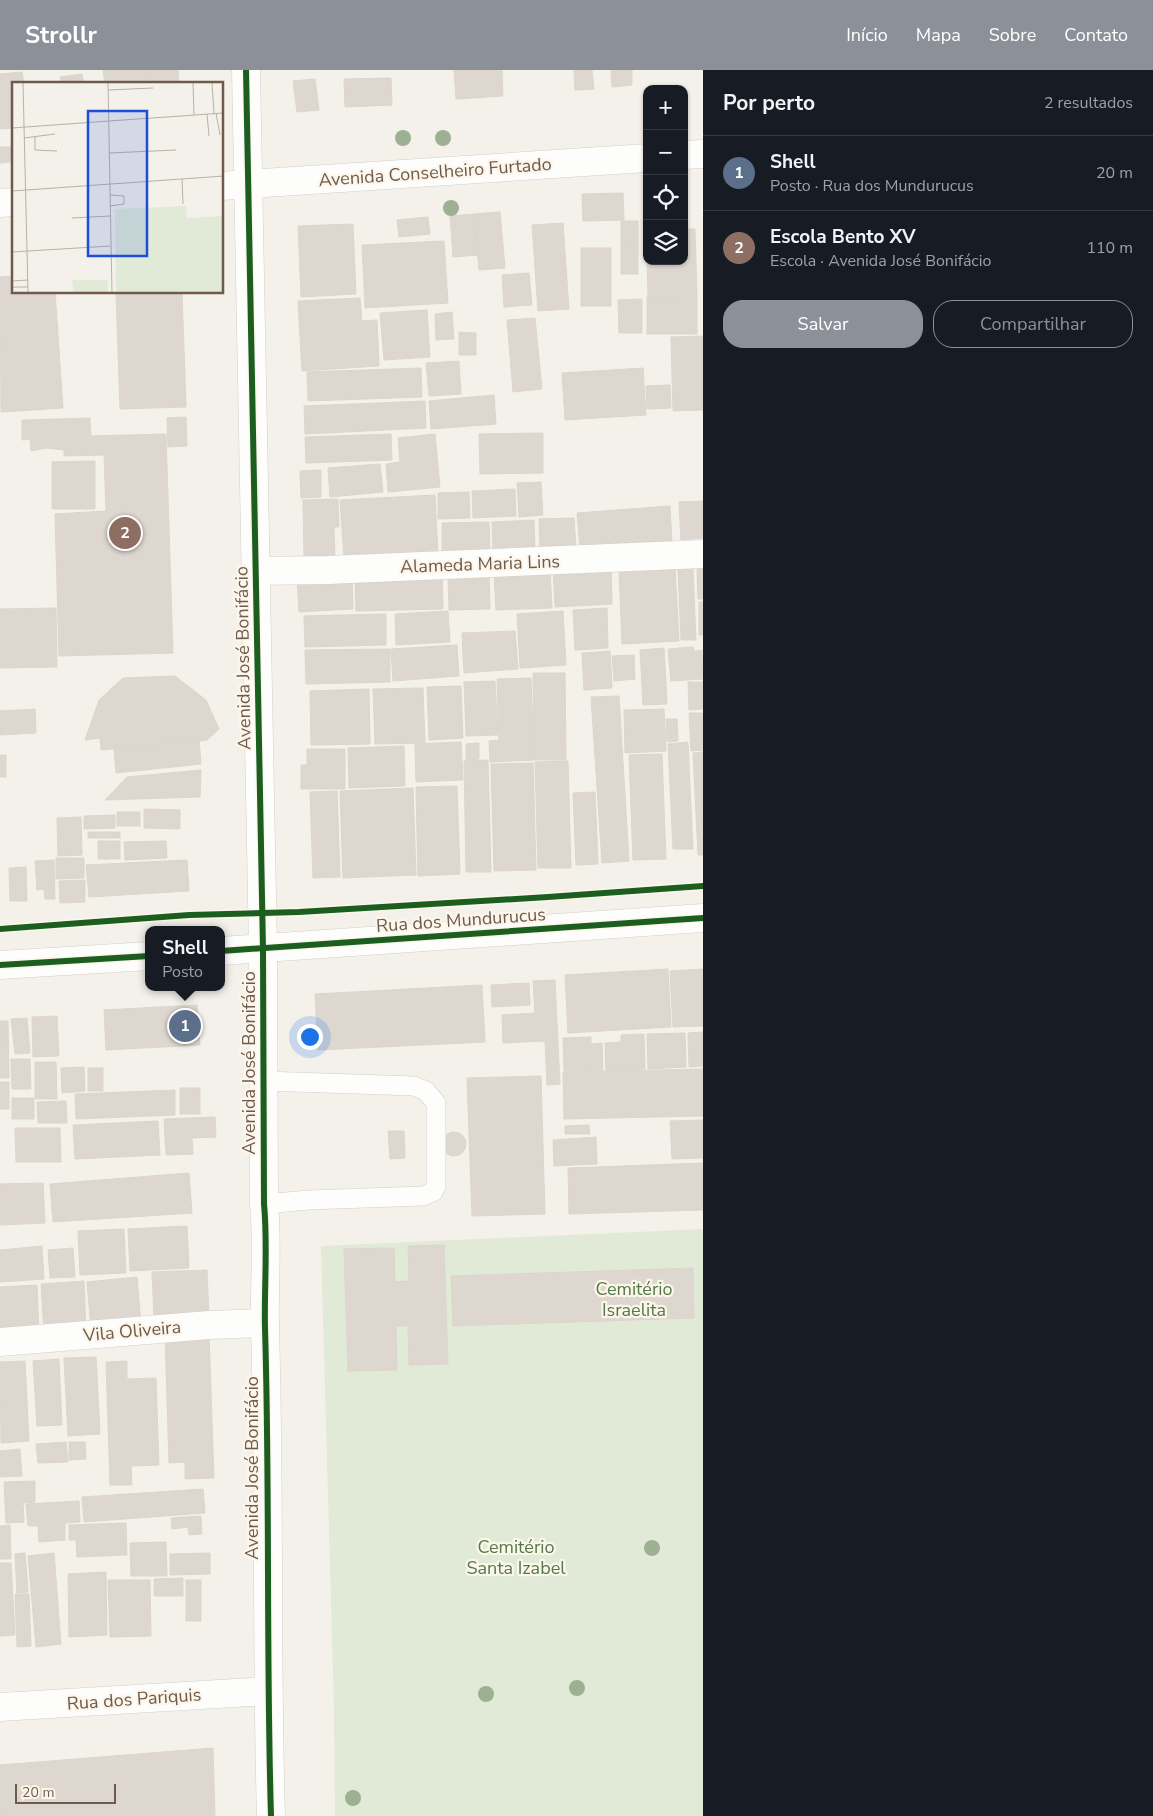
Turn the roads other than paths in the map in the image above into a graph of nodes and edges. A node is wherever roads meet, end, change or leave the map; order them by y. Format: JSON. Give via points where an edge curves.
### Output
{"nodes":[{"id":1,"x":246,"y":70,"type":"edge"},
{"id":2,"x":703,"y":154,"type":"edge"},
{"id":3,"x":688,"y":155,"type":"edge"},
{"id":4,"x":643,"y":158,"type":"edge"},
{"id":5,"x":235,"y":185,"type":"edge"},
{"id":6,"x":703,"y":554,"type":"edge"},
{"id":7,"x":256,"y":571,"type":"junction"},
{"id":8,"x":703,"y":918,"type":"edge"},
{"id":9,"x":263,"y":949,"type":"junction"},
{"id":10,"x":225,"y":951,"type":"edge"},
{"id":11,"x":145,"y":956,"type":"edge"},
{"id":12,"x":0,"y":965,"type":"edge"},
{"id":13,"x":264,"y":1081,"type":"junction"},
{"id":14,"x":264,"y":1204,"type":"junction"},
{"id":15,"x":265,"y":1324,"type":"junction"},
{"id":16,"x":0,"y":1342,"type":"edge"},
{"id":17,"x":267,"y":1691,"type":"junction"},
{"id":18,"x":0,"y":1708,"type":"edge"},
{"id":19,"x":271,"y":1816,"type":"edge"}],
"edges":[{"from":1,"to":5,"type":"street","name":"Avenida José Bonifácio"},
{"from":2,"to":3,"type":"street"},
{"from":4,"to":5,"type":"street","name":"Avenida Conselheiro Furtado"},
{"from":5,"to":7,"type":"street","name":"Avenida José Bonifácio"},
{"from":6,"to":7,"type":"street","name":"Alameda Maria Lins"},
{"from":7,"to":9,"type":"street","name":"Avenida José Bonifácio"},
{"from":8,"to":9,"type":"street","name":"Rua dos Mundurucus"},
{"from":9,"to":10,"type":"street","name":"Rua dos Mundurucus"},
{"from":9,"to":13,"type":"street","name":"Avenida José Bonifácio"},
{"from":11,"to":12,"type":"street"},
{"from":13,"to":14,"type":"street","name":"Avenida José Bonifácio"},
{"from":13,"to":14,"type":"lane","via":[[414,1086],[426,1091],[436,1103],[436,1186],[433,1192],[423,1196]]},
{"from":14,"to":15,"type":"street","name":"Avenida José Bonifácio","via":[[267,1236]]},
{"from":15,"to":16,"type":"street","name":"Vila Oliveira","via":[[208,1325]]},
{"from":15,"to":17,"type":"street","name":"Avenida José Bonifácio"},
{"from":17,"to":18,"type":"street","name":"Rua dos Pariquis"},
{"from":17,"to":19,"type":"street","name":"Avenida José Bonifácio"}]}
